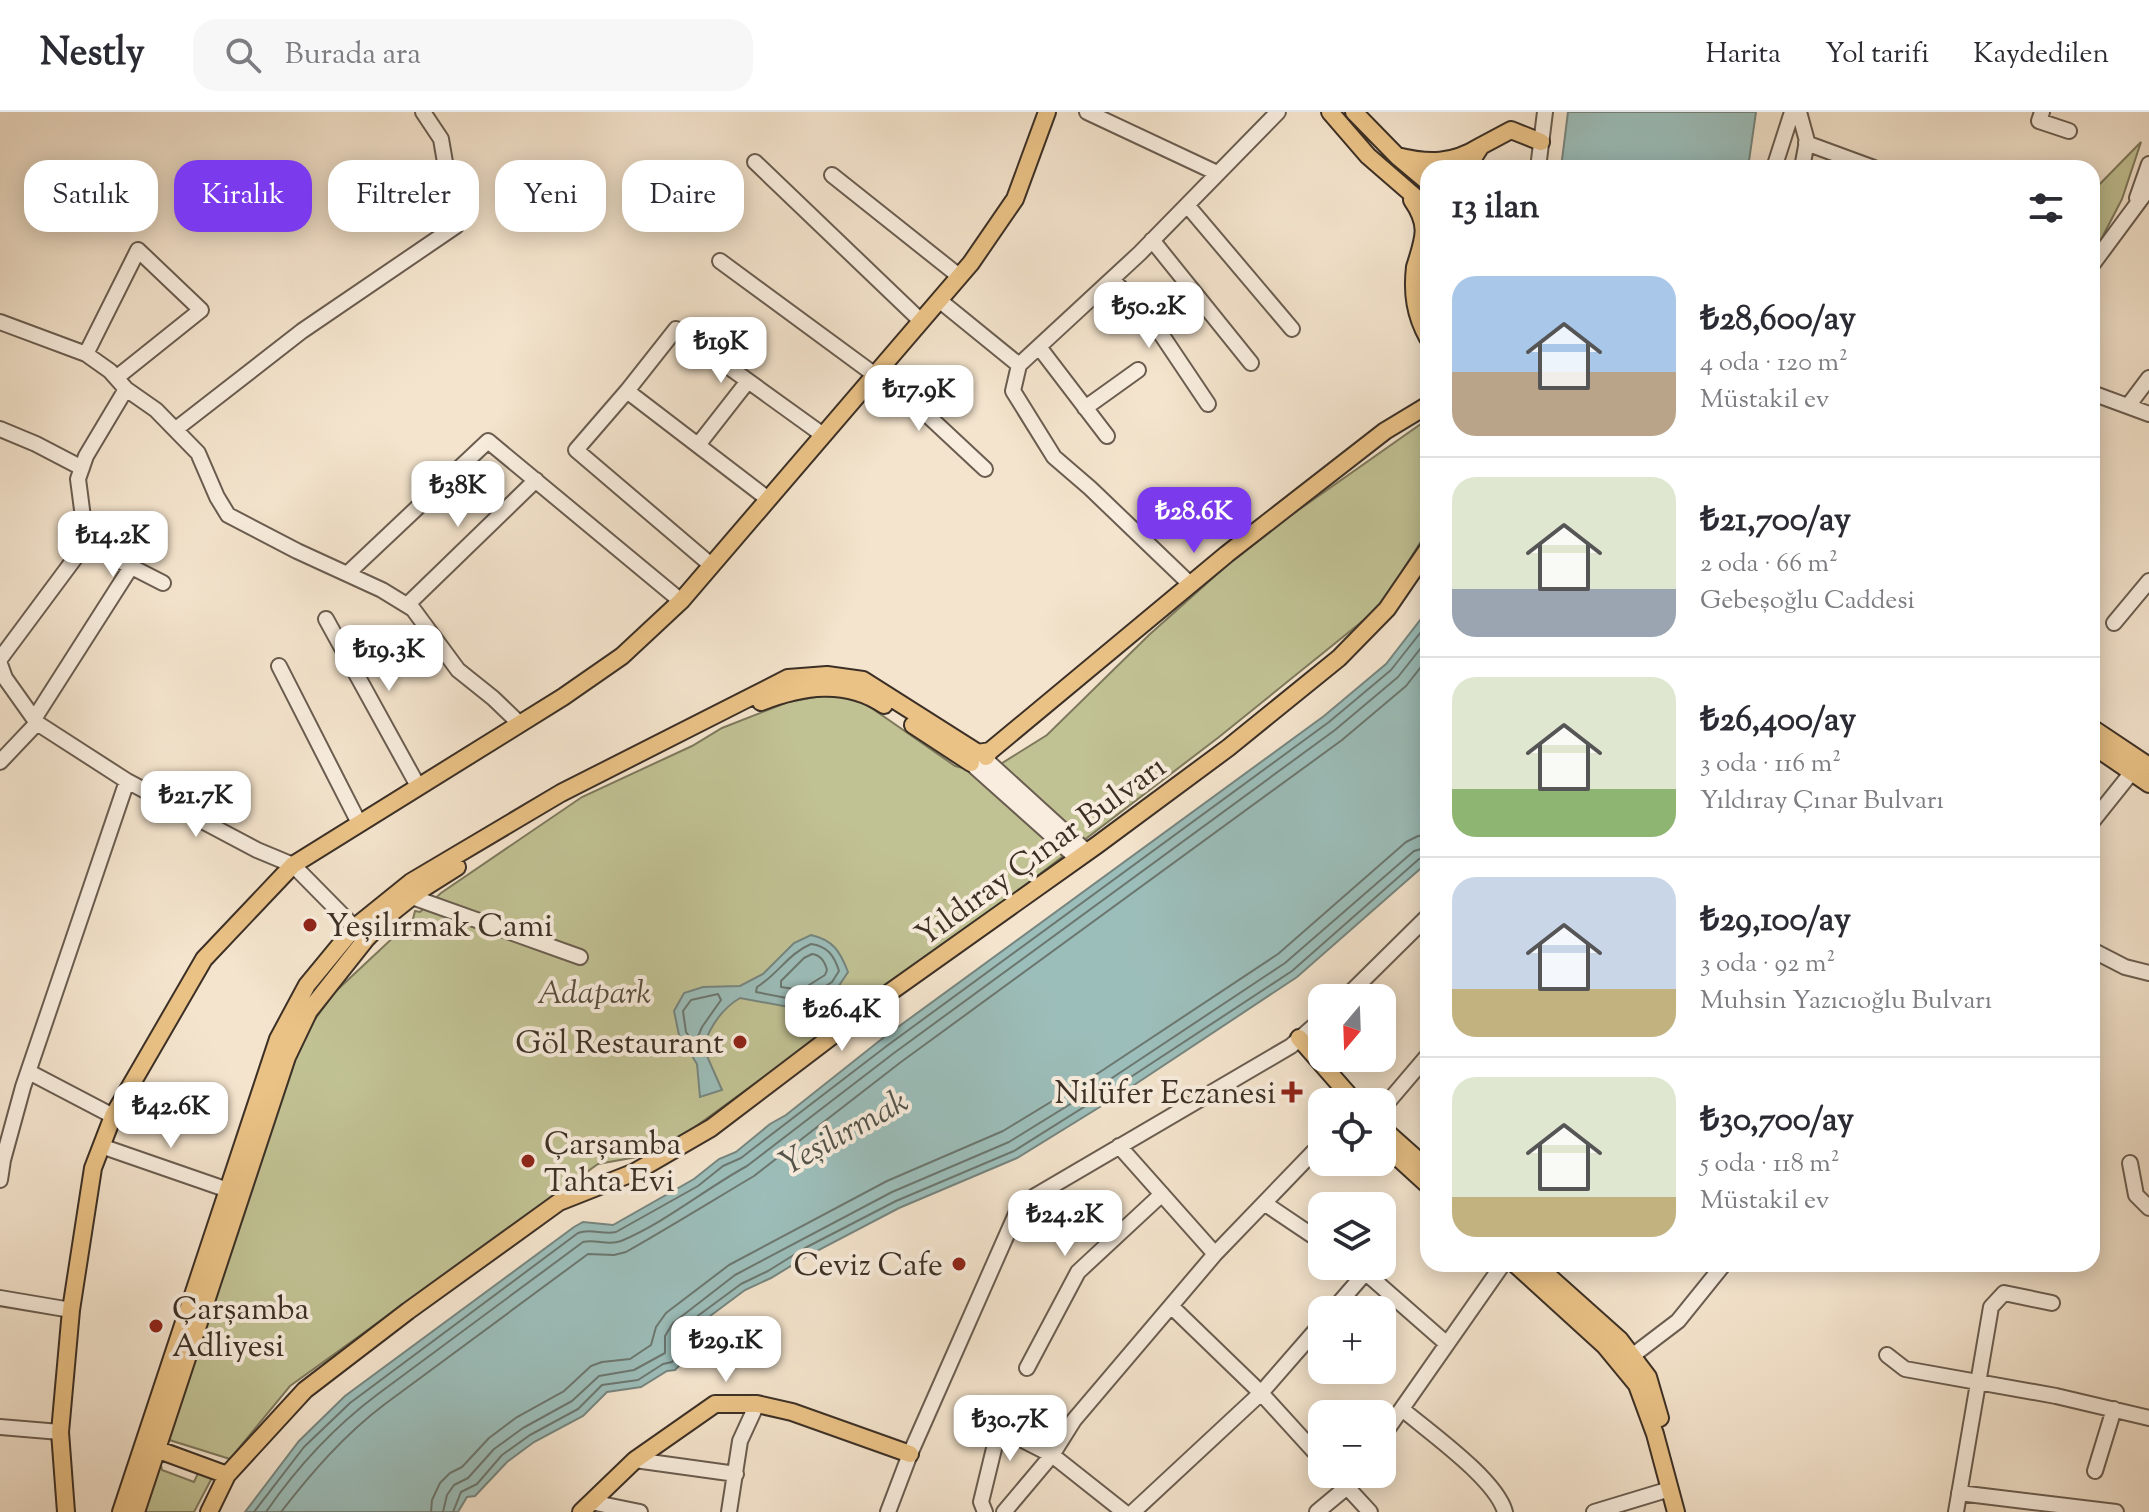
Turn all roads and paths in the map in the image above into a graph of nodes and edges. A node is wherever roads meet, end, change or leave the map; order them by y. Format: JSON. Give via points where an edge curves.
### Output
{"nodes":[{"id":1,"x":423,"y":112,"type":"edge"},
{"id":2,"x":1047,"y":112,"type":"edge"},
{"id":3,"x":1087,"y":112,"type":"edge"},
{"id":4,"x":1278,"y":112,"type":"edge"},
{"id":5,"x":1330,"y":112,"type":"edge"},
{"id":6,"x":1354,"y":112,"type":"edge"},
{"id":7,"x":1545,"y":112,"type":"edge"},
{"id":8,"x":1792,"y":112,"type":"edge"},
{"id":9,"x":1799,"y":112,"type":"edge"},
{"id":10,"x":2042,"y":112,"type":"edge"},
{"id":11,"x":2069,"y":131,"type":"dead end"},
{"id":12,"x":1541,"y":142,"type":"junction"},
{"id":13,"x":1806,"y":143,"type":"junction"},
{"id":14,"x":1481,"y":146,"type":"junction"},
{"id":15,"x":1397,"y":156,"type":"junction"},
{"id":16,"x":1449,"y":160,"type":"edge"},
{"id":17,"x":1472,"y":160,"type":"edge"},
{"id":18,"x":1539,"y":160,"type":"edge"},
{"id":19,"x":1777,"y":160,"type":"edge"},
{"id":20,"x":1803,"y":160,"type":"edge"},
{"id":21,"x":1852,"y":160,"type":"edge"},
{"id":22,"x":1420,"y":161,"type":"edge"},
{"id":23,"x":755,"y":162,"type":"dead end"},
{"id":24,"x":2149,"y":164,"type":"edge"},
{"id":25,"x":1217,"y":173,"type":"junction"},
{"id":26,"x":832,"y":175,"type":"dead end"},
{"id":27,"x":1420,"y":175,"type":"edge"},
{"id":28,"x":1404,"y":188,"type":"junction"},
{"id":29,"x":2149,"y":188,"type":"edge"},
{"id":30,"x":2149,"y":198,"type":"edge"},
{"id":31,"x":1420,"y":201,"type":"edge"},
{"id":32,"x":1187,"y":205,"type":"junction"},
{"id":33,"x":2134,"y":207,"type":"junction"},
{"id":34,"x":1420,"y":211,"type":"edge"},
{"id":35,"x":1152,"y":240,"type":"junction"},
{"id":36,"x":2100,"y":254,"type":"edge"},
{"id":37,"x":720,"y":261,"type":"dead end"},
{"id":38,"x":1420,"y":271,"type":"edge"},
{"id":39,"x":959,"y":276,"type":"junction"},
{"id":40,"x":1112,"y":279,"type":"junction"},
{"id":41,"x":939,"y":300,"type":"junction"},
{"id":42,"x":921,"y":321,"type":"junction"},
{"id":43,"x":0,"y":322,"type":"edge"},
{"id":44,"x":1420,"y":322,"type":"edge"},
{"id":45,"x":1292,"y":329,"type":"dead end"},
{"id":46,"x":1039,"y":347,"type":"junction"},
{"id":47,"x":86,"y":354,"type":"junction"},
{"id":48,"x":1251,"y":363,"type":"dead end"},
{"id":49,"x":1019,"y":365,"type":"junction"},
{"id":50,"x":1138,"y":370,"type":"dead end"},
{"id":51,"x":877,"y":372,"type":"junction"},
{"id":52,"x":2149,"y":378,"type":"edge"},
{"id":53,"x":748,"y":381,"type":"junction"},
{"id":54,"x":121,"y":384,"type":"junction"},
{"id":55,"x":627,"y":391,"type":"junction"},
{"id":56,"x":2100,"y":396,"type":"edge"},
{"id":57,"x":1208,"y":404,"type":"dead end"},
{"id":58,"x":2128,"y":406,"type":"junction"},
{"id":59,"x":1085,"y":408,"type":"junction"},
{"id":60,"x":1420,"y":410,"type":"edge"},
{"id":61,"x":2149,"y":414,"type":"edge"},
{"id":62,"x":0,"y":429,"type":"edge"},
{"id":63,"x":176,"y":429,"type":"junction"},
{"id":64,"x":823,"y":435,"type":"junction"},
{"id":65,"x":1107,"y":436,"type":"dead end"},
{"id":66,"x":698,"y":445,"type":"junction"},
{"id":67,"x":82,"y":468,"type":"junction"},
{"id":68,"x":985,"y":469,"type":"dead end"},
{"id":69,"x":536,"y":480,"type":"junction"},
{"id":70,"x":768,"y":499,"type":"junction"},
{"id":71,"x":81,"y":541,"type":"junction"},
{"id":72,"x":1420,"y":561,"type":"edge"},
{"id":73,"x":711,"y":565,"type":"junction"},
{"id":74,"x":131,"y":567,"type":"junction"},
{"id":75,"x":347,"y":574,"type":"junction"},
{"id":76,"x":2149,"y":581,"type":"edge"},
{"id":77,"x":163,"y":583,"type":"dead end"},
{"id":78,"x":1190,"y":584,"type":"junction"},
{"id":79,"x":681,"y":601,"type":"junction"},
{"id":80,"x":407,"y":605,"type":"junction"},
{"id":81,"x":326,"y":619,"type":"dead end"},
{"id":82,"x":2114,"y":623,"type":"dead end"},
{"id":83,"x":0,"y":662,"type":"edge"},
{"id":84,"x":279,"y":666,"type":"dead end"},
{"id":85,"x":35,"y":721,"type":"junction"},
{"id":86,"x":519,"y":723,"type":"junction"},
{"id":87,"x":2100,"y":733,"type":"edge"},
{"id":88,"x":2100,"y":750,"type":"edge"},
{"id":89,"x":980,"y":759,"type":"junction"},
{"id":90,"x":0,"y":762,"type":"edge"},
{"id":91,"x":2149,"y":766,"type":"edge"},
{"id":92,"x":2132,"y":772,"type":"junction"},
{"id":93,"x":127,"y":781,"type":"junction"},
{"id":94,"x":2149,"y":784,"type":"edge"},
{"id":95,"x":418,"y":786,"type":"junction"},
{"id":96,"x":558,"y":801,"type":"junction"},
{"id":97,"x":2100,"y":812,"type":"edge"},
{"id":98,"x":359,"y":823,"type":"junction"},
{"id":99,"x":1082,"y":855,"type":"junction"},
{"id":100,"x":293,"y":865,"type":"junction"},
{"id":101,"x":412,"y":897,"type":"junction"},
{"id":102,"x":1420,"y":924,"type":"edge"},
{"id":103,"x":360,"y":933,"type":"junction"},
{"id":104,"x":2100,"y":954,"type":"edge"},
{"id":105,"x":580,"y":957,"type":"dead end"},
{"id":106,"x":2149,"y":973,"type":"edge"},
{"id":107,"x":1359,"y":984,"type":"edge"},
{"id":108,"x":1308,"y":1031,"type":"edge"},
{"id":109,"x":1295,"y":1042,"type":"junction"},
{"id":110,"x":1420,"y":1069,"type":"edge"},
{"id":111,"x":29,"y":1072,"type":"junction"},
{"id":112,"x":1331,"y":1088,"type":"edge"},
{"id":113,"x":1341,"y":1088,"type":"edge"},
{"id":114,"x":1396,"y":1094,"type":"edge"},
{"id":115,"x":113,"y":1116,"type":"junction"},
{"id":116,"x":1396,"y":1140,"type":"edge"},
{"id":117,"x":101,"y":1146,"type":"junction"},
{"id":118,"x":1119,"y":1146,"type":"junction"},
{"id":119,"x":2,"y":1151,"type":"edge"},
{"id":120,"x":1396,"y":1156,"type":"edge"},
{"id":121,"x":1308,"y":1157,"type":"edge"},
{"id":122,"x":1420,"y":1162,"type":"edge"},
{"id":123,"x":2130,"y":1163,"type":"dead end"},
{"id":124,"x":1420,"y":1178,"type":"edge"},
{"id":125,"x":0,"y":1180,"type":"edge"},
{"id":126,"x":228,"y":1190,"type":"junction"},
{"id":127,"x":1162,"y":1194,"type":"junction"},
{"id":128,"x":1264,"y":1203,"type":"junction"},
{"id":129,"x":2149,"y":1208,"type":"edge"},
{"id":130,"x":1308,"y":1233,"type":"edge"},
{"id":131,"x":1215,"y":1254,"type":"junction"},
{"id":132,"x":1497,"y":1272,"type":"edge"},
{"id":133,"x":1524,"y":1272,"type":"edge"},
{"id":134,"x":1544,"y":1272,"type":"edge"},
{"id":135,"x":1718,"y":1272,"type":"edge"},
{"id":136,"x":1374,"y":1280,"type":"edge"},
{"id":137,"x":0,"y":1298,"type":"edge"},
{"id":138,"x":2052,"y":1303,"type":"dead end"},
{"id":139,"x":1171,"y":1306,"type":"junction"},
{"id":140,"x":71,"y":1310,"type":"junction"},
{"id":141,"x":1308,"y":1339,"type":"edge"},
{"id":142,"x":1447,"y":1344,"type":"junction"},
{"id":143,"x":1887,"y":1355,"type":"dead end"},
{"id":144,"x":1632,"y":1356,"type":"junction"},
{"id":145,"x":1027,"y":1368,"type":"dead end"},
{"id":146,"x":1978,"y":1384,"type":"junction"},
{"id":147,"x":1261,"y":1393,"type":"junction"},
{"id":148,"x":757,"y":1404,"type":"junction"},
{"id":149,"x":1402,"y":1409,"type":"junction"},
{"id":150,"x":2114,"y":1409,"type":"junction"},
{"id":151,"x":1396,"y":1417,"type":"edge"},
{"id":152,"x":2149,"y":1418,"type":"edge"},
{"id":153,"x":0,"y":1427,"type":"edge"},
{"id":154,"x":60,"y":1432,"type":"junction"},
{"id":155,"x":1308,"y":1445,"type":"edge"},
{"id":156,"x":156,"y":1449,"type":"junction"},
{"id":157,"x":910,"y":1454,"type":"junction"},
{"id":158,"x":1052,"y":1455,"type":"junction"},
{"id":159,"x":635,"y":1460,"type":"junction"},
{"id":160,"x":2095,"y":1471,"type":"dead end"},
{"id":161,"x":736,"y":1474,"type":"junction"},
{"id":162,"x":227,"y":1475,"type":"junction"},
{"id":163,"x":1346,"y":1488,"type":"edge"},
{"id":164,"x":1348,"y":1488,"type":"edge"},
{"id":165,"x":1670,"y":1489,"type":"junction"},
{"id":166,"x":1959,"y":1493,"type":"junction"},
{"id":167,"x":586,"y":1507,"type":"edge"},
{"id":168,"x":66,"y":1512,"type":"edge"},
{"id":169,"x":121,"y":1512,"type":"edge"},
{"id":170,"x":136,"y":1512,"type":"edge"},
{"id":171,"x":209,"y":1512,"type":"edge"},
{"id":172,"x":640,"y":1512,"type":"edge"},
{"id":173,"x":729,"y":1512,"type":"edge"},
{"id":174,"x":888,"y":1512,"type":"edge"},
{"id":175,"x":985,"y":1512,"type":"edge"},
{"id":176,"x":1004,"y":1512,"type":"edge"},
{"id":177,"x":1124,"y":1512,"type":"edge"},
{"id":178,"x":1133,"y":1512,"type":"edge"},
{"id":179,"x":1317,"y":1512,"type":"edge"},
{"id":180,"x":1370,"y":1512,"type":"edge"},
{"id":181,"x":1505,"y":1512,"type":"edge"},
{"id":182,"x":1594,"y":1512,"type":"edge"},
{"id":183,"x":1676,"y":1512,"type":"edge"},
{"id":184,"x":1687,"y":1512,"type":"edge"},
{"id":185,"x":1956,"y":1512,"type":"edge"},
{"id":186,"x":2116,"y":1512,"type":"edge"}],
"edges":[{"from":1,"to":63,"type":"street","via":[[441,139],[456,226],[302,331]]},
{"from":2,"to":39,"type":"main road","via":[[1015,199]]},
{"from":3,"to":25,"type":"street"},
{"from":4,"to":25,"type":"street"},
{"from":5,"to":28,"type":"main road"},
{"from":6,"to":15,"type":"main road"},
{"from":7,"to":12,"type":"street"},
{"from":8,"to":19,"type":"street"},
{"from":9,"to":13,"type":"street"},
{"from":10,"to":11,"type":"street","via":[[2039,121]]},
{"from":12,"to":14,"type":"main road","via":[[1511,130]]},
{"from":12,"to":18,"type":"street"},
{"from":13,"to":20,"type":"street"},
{"from":13,"to":21,"type":"street"},
{"from":14,"to":16,"type":"main road"},
{"from":14,"to":17,"type":"main road"},
{"from":15,"to":22,"type":"main road"},
{"from":15,"to":27,"type":"main road"},
{"from":23,"to":42,"type":"street"},
{"from":24,"to":33,"type":"street"},
{"from":25,"to":32,"type":"street"},
{"from":26,"to":39,"type":"street"},
{"from":28,"to":31,"type":"main road"},
{"from":28,"to":34,"type":"main road"},
{"from":29,"to":33,"type":"street"},
{"from":30,"to":33,"type":"street"},
{"from":32,"to":35,"type":"street"},
{"from":32,"to":45,"type":"street"},
{"from":33,"to":36,"type":"street"},
{"from":35,"to":40,"type":"street"},
{"from":35,"to":48,"type":"street"},
{"from":37,"to":51,"type":"street"},
{"from":38,"to":44,"type":"main road","via":[[1414,301]]},
{"from":39,"to":41,"type":"main road"},
{"from":40,"to":46,"type":"street"},
{"from":40,"to":57,"type":"street","via":[[1155,325]]},
{"from":41,"to":42,"type":"main road"},
{"from":41,"to":49,"type":"street"},
{"from":42,"to":51,"type":"main road"},
{"from":43,"to":47,"type":"street"},
{"from":46,"to":49,"type":"street"},
{"from":46,"to":59,"type":"street"},
{"from":47,"to":54,"type":"street"},
{"from":47,"to":54,"type":"street","via":[[138,250],[201,310]]},
{"from":49,"to":78,"type":"street","via":[[1013,391],[1054,457]]},
{"from":50,"to":59,"type":"street"},
{"from":51,"to":64,"type":"main road"},
{"from":51,"to":68,"type":"street"},
{"from":52,"to":58,"type":"street"},
{"from":53,"to":55,"type":"street","via":[[676,329]]},
{"from":53,"to":64,"type":"street"},
{"from":53,"to":66,"type":"street"},
{"from":54,"to":63,"type":"street"},
{"from":54,"to":67,"type":"street"},
{"from":55,"to":66,"type":"street"},
{"from":55,"to":73,"type":"street","via":[[576,450]]},
{"from":56,"to":58,"type":"street"},
{"from":58,"to":61,"type":"street"},
{"from":59,"to":65,"type":"street"},
{"from":60,"to":78,"type":"main road","via":[[1385,431]]},
{"from":62,"to":67,"type":"street"},
{"from":63,"to":75,"type":"street","via":[[198,453],[228,515]]},
{"from":64,"to":70,"type":"main road"},
{"from":66,"to":70,"type":"street"},
{"from":67,"to":71,"type":"street"},
{"from":69,"to":75,"type":"street","via":[[488,441]]},
{"from":69,"to":79,"type":"street"},
{"from":69,"to":80,"type":"street"},
{"from":70,"to":73,"type":"main road"},
{"from":71,"to":74,"type":"street"},
{"from":71,"to":83,"type":"street","via":[[78,554]]},
{"from":72,"to":99,"type":"main road","name":"Yıldıray Çınar Bulvarı","via":[[1387,609],[1339,658]]},
{"from":73,"to":79,"type":"main road"},
{"from":74,"to":77,"type":"street"},
{"from":74,"to":85,"type":"street"},
{"from":75,"to":80,"type":"street"},
{"from":76,"to":82,"type":"street"},
{"from":78,"to":89,"type":"main road"},
{"from":79,"to":86,"type":"main road","via":[[622,656]]},
{"from":80,"to":86,"type":"street","via":[[458,670]]},
{"from":81,"to":95,"type":"street"},
{"from":83,"to":85,"type":"street"},
{"from":84,"to":98,"type":"street"},
{"from":85,"to":90,"type":"street"},
{"from":85,"to":93,"type":"street"},
{"from":86,"to":95,"type":"main road"},
{"from":87,"to":91,"type":"main road"},
{"from":88,"to":92,"type":"main road"},
{"from":89,"to":96,"type":"main road","via":[[859,691],[828,687],[789,691],[738,711],[651,760]]},
{"from":89,"to":99,"type":"street"},
{"from":92,"to":94,"type":"main road"},
{"from":92,"to":97,"type":"street"},
{"from":93,"to":100,"type":"street"},
{"from":93,"to":111,"type":"street"},
{"from":95,"to":98,"type":"main road"},
{"from":96,"to":101,"type":"main road"},
{"from":96,"to":103,"type":"main road","via":[[411,882]]},
{"from":98,"to":100,"type":"main road"},
{"from":99,"to":162,"type":"main road","name":"Yıldıray Çınar Bulvarı","via":[[711,1128],[635,1172],[559,1202],[408,1311],[305,1390]]},
{"from":100,"to":103,"type":"street"},
{"from":100,"to":115,"type":"main road","via":[[204,959]]},
{"from":101,"to":103,"type":"main road"},
{"from":101,"to":105,"type":"street"},
{"from":102,"to":107,"type":"street"},
{"from":103,"to":126,"type":"main road","via":[[307,985],[278,1039]]},
{"from":103,"to":156,"type":"main road","via":[[309,1011],[287,1057]]},
{"from":104,"to":106,"type":"street"},
{"from":108,"to":109,"type":"street"},
{"from":109,"to":112,"type":"main road"},
{"from":109,"to":113,"type":"main road"},
{"from":109,"to":118,"type":"street"},
{"from":110,"to":114,"type":"street"},
{"from":111,"to":115,"type":"street"},
{"from":111,"to":119,"type":"street"},
{"from":115,"to":117,"type":"main road"},
{"from":116,"to":122,"type":"main road"},
{"from":117,"to":126,"type":"street"},
{"from":117,"to":140,"type":"main road"},
{"from":118,"to":127,"type":"street"},
{"from":118,"to":157,"type":"street","via":[[1035,1196],[1016,1214]]},
{"from":119,"to":125,"type":"street"},
{"from":120,"to":124,"type":"main road"},
{"from":121,"to":128,"type":"street"},
{"from":123,"to":129,"type":"street","via":[[2136,1195]]},
{"from":126,"to":169,"type":"main road"},
{"from":127,"to":131,"type":"street"},
{"from":127,"to":145,"type":"street","via":[[1078,1272]]},
{"from":128,"to":130,"type":"street"},
{"from":128,"to":131,"type":"street"},
{"from":131,"to":139,"type":"street"},
{"from":132,"to":142,"type":"street"},
{"from":133,"to":165,"type":"main road","via":[[1604,1345],[1637,1385]]},
{"from":134,"to":144,"type":"main road"},
{"from":135,"to":144,"type":"street","via":[[1678,1321]]},
{"from":136,"to":142,"type":"street"},
{"from":137,"to":140,"type":"street"},
{"from":138,"to":146,"type":"street","via":[[2004,1293],[1991,1307]]},
{"from":139,"to":147,"type":"street"},
{"from":139,"to":158,"type":"street","via":[[1074,1420]]},
{"from":140,"to":154,"type":"main road"},
{"from":141,"to":147,"type":"street"},
{"from":142,"to":149,"type":"street"},
{"from":143,"to":146,"type":"street","via":[[1905,1369]]},
{"from":144,"to":184,"type":"main road","via":[[1648,1377]]},
{"from":146,"to":150,"type":"street"},
{"from":146,"to":166,"type":"street"},
{"from":147,"to":155,"type":"street"},
{"from":147,"to":178,"type":"street"},
{"from":148,"to":157,"type":"main road"},
{"from":148,"to":159,"type":"main road","via":[[715,1404]]},
{"from":148,"to":161,"type":"street","via":[[740,1441]]},
{"from":149,"to":151,"type":"street"},
{"from":149,"to":181,"type":"street","via":[[1486,1482]]},
{"from":150,"to":152,"type":"street"},
{"from":150,"to":160,"type":"street"},
{"from":153,"to":154,"type":"street"},
{"from":154,"to":168,"type":"main road"},
{"from":156,"to":162,"type":"main road"},
{"from":156,"to":170,"type":"main road"},
{"from":157,"to":174,"type":"street"},
{"from":158,"to":175,"type":"street","via":[[999,1428],[981,1502]]},
{"from":158,"to":176,"type":"street"},
{"from":158,"to":177,"type":"street"},
{"from":159,"to":161,"type":"street"},
{"from":159,"to":167,"type":"main road"},
{"from":161,"to":173,"type":"street"},
{"from":162,"to":171,"type":"main road","name":"Yıldıray Çınar Bulvarı"},
{"from":163,"to":179,"type":"street"},
{"from":164,"to":180,"type":"street"},
{"from":165,"to":182,"type":"street"},
{"from":165,"to":183,"type":"main road"},
{"from":166,"to":185,"type":"street"},
{"from":166,"to":186,"type":"street"},
{"from":167,"to":172,"type":"street"}]}
